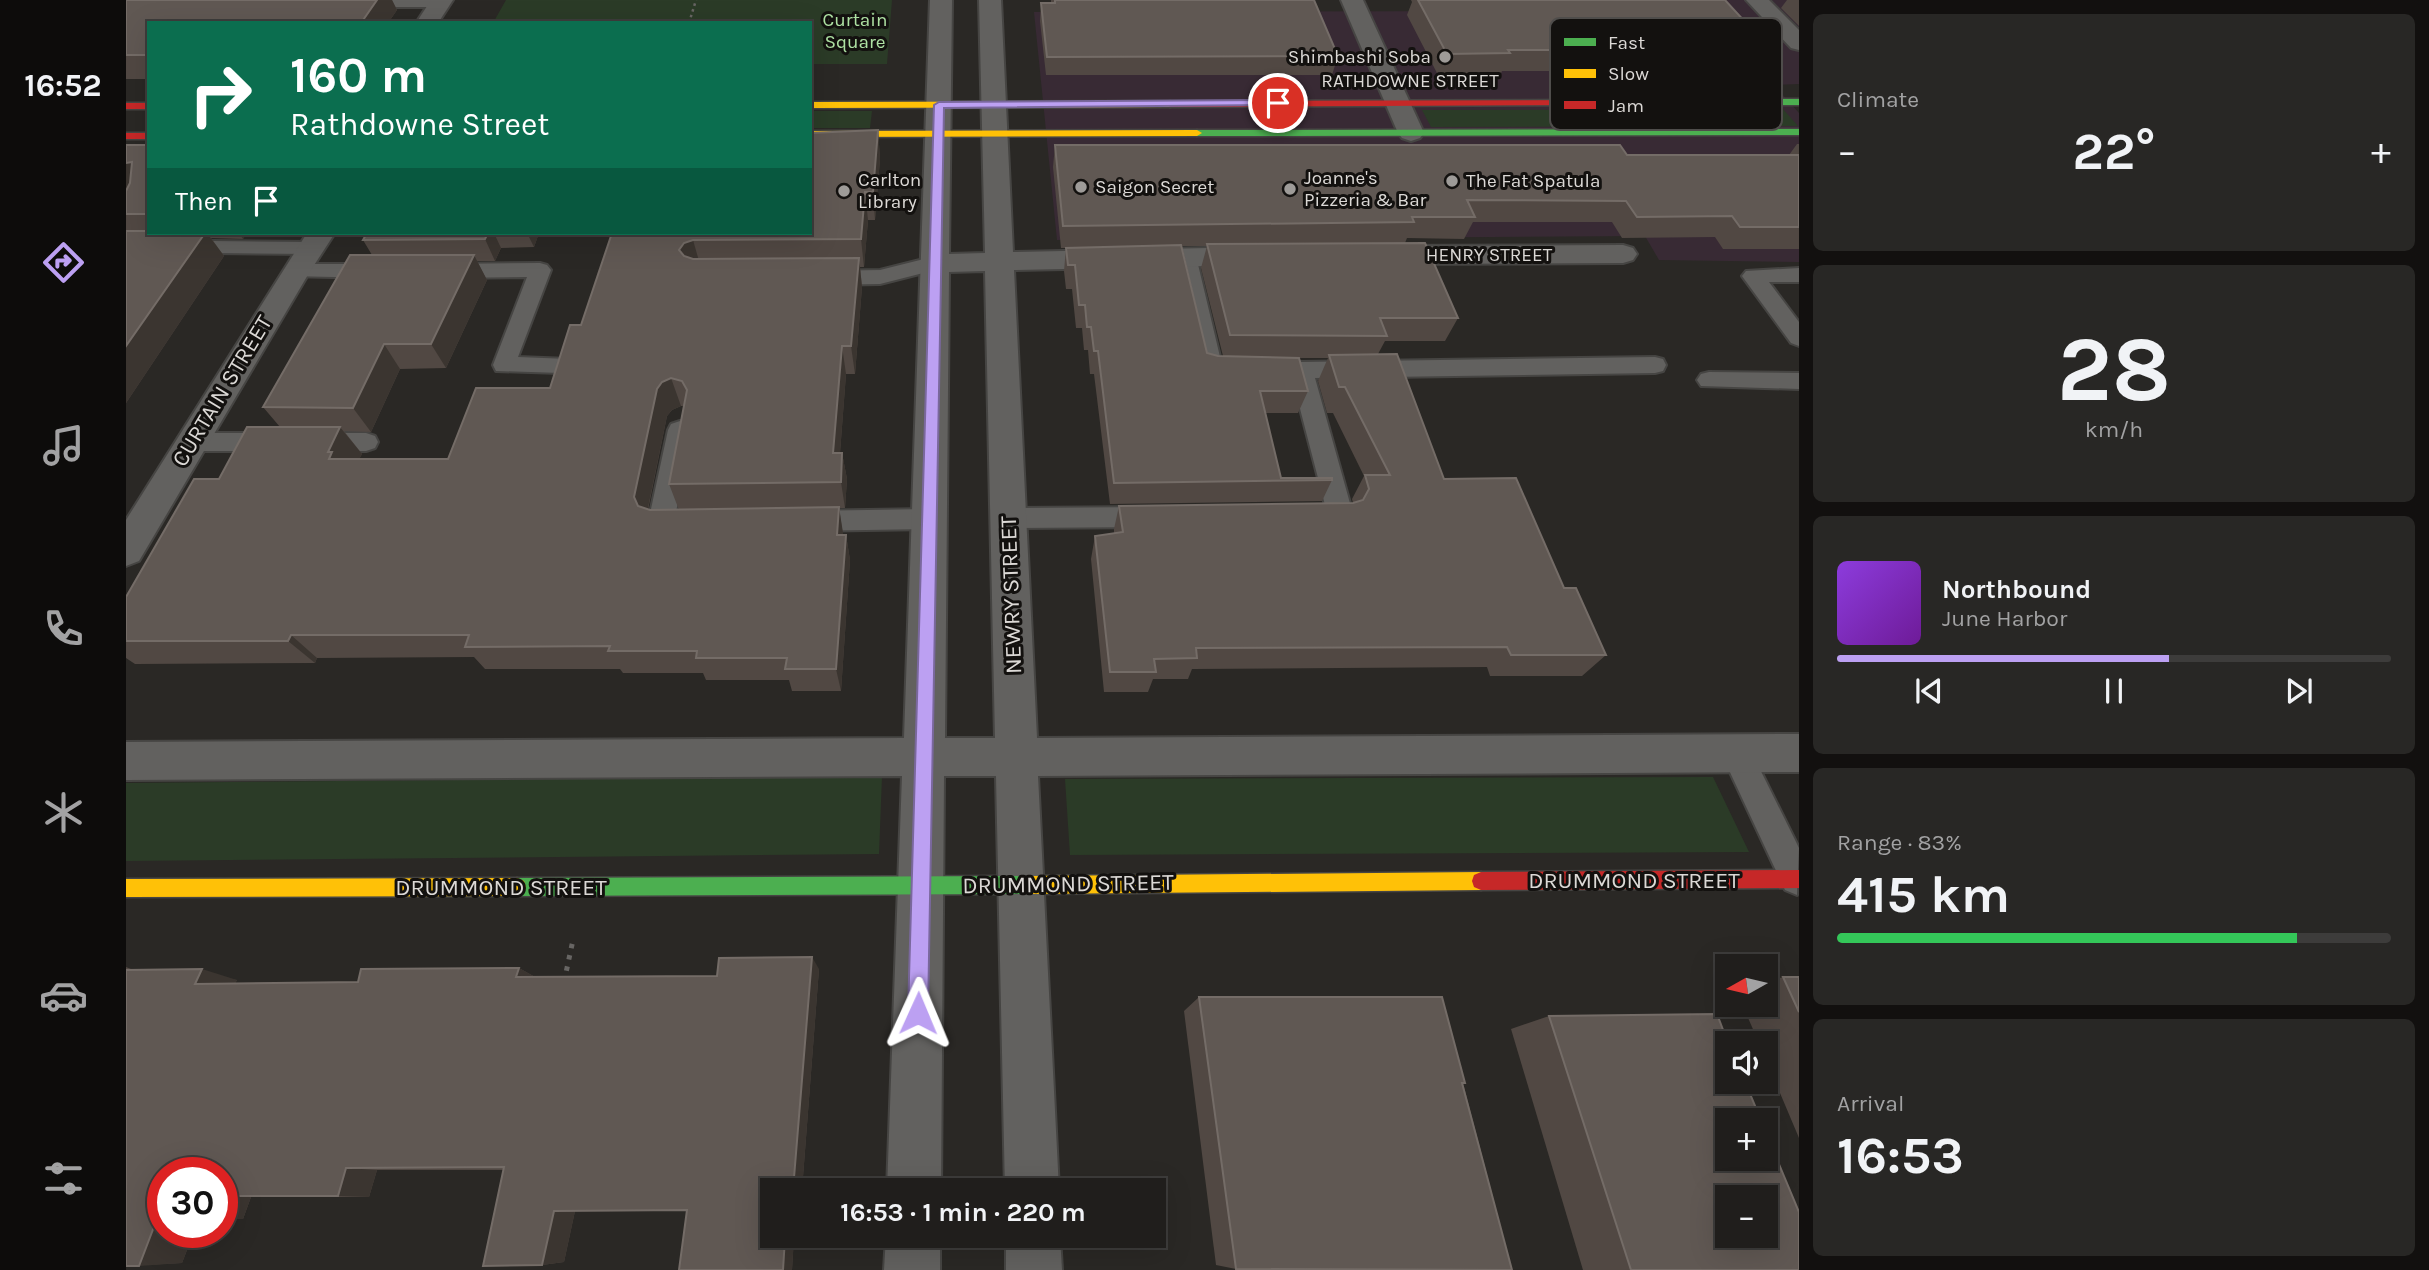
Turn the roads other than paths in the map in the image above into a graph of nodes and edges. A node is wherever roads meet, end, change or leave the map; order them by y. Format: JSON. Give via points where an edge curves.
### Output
{"nodes":[{"id":1,"x":941,"y":0,"type":"edge"},
{"id":2,"x":990,"y":0,"type":"edge"},
{"id":3,"x":1352,"y":0,"type":"edge"},
{"id":4,"x":1757,"y":0,"type":"edge"},
{"id":5,"x":441,"y":1,"type":"edge"},
{"id":6,"x":343,"y":2,"type":"edge"},
{"id":7,"x":1775,"y":18,"type":"edge"},
{"id":8,"x":428,"y":21,"type":"edge"},
{"id":9,"x":1782,"y":26,"type":"edge"},
{"id":10,"x":1799,"y":43,"type":"edge"},
{"id":11,"x":1396,"y":102,"type":"junction"},
{"id":12,"x":1550,"y":102,"type":"edge"},
{"id":13,"x":812,"y":105,"type":"edge"},
{"id":14,"x":126,"y":106,"type":"edge"},
{"id":15,"x":147,"y":106,"type":"edge"},
{"id":16,"x":995,"y":119,"type":"junction"},
{"id":17,"x":939,"y":120,"type":"junction"},
{"id":18,"x":1799,"y":132,"type":"edge"},
{"id":19,"x":1411,"y":133,"type":"junction"},
{"id":20,"x":812,"y":134,"type":"edge"},
{"id":21,"x":126,"y":135,"type":"edge"},
{"id":22,"x":147,"y":135,"type":"edge"},
{"id":23,"x":126,"y":246,"type":"edge"},
{"id":24,"x":309,"y":251,"type":"edge"},
{"id":25,"x":1623,"y":254,"type":"dead end"},
{"id":26,"x":1350,"y":255,"type":"edge"},
{"id":27,"x":1186,"y":256,"type":"junction"},
{"id":28,"x":1282,"y":256,"type":"edge"},
{"id":29,"x":1001,"y":261,"type":"junction"},
{"id":30,"x":936,"y":263,"type":"junction"},
{"id":31,"x":400,"y":271,"type":"edge"},
{"id":32,"x":428,"y":271,"type":"edge"},
{"id":33,"x":1799,"y":275,"type":"edge"},
{"id":34,"x":797,"y":278,"type":"edge"},
{"id":35,"x":1799,"y":338,"type":"edge"},
{"id":36,"x":561,"y":365,"type":"edge"},
{"id":37,"x":1655,"y":365,"type":"dead end"},
{"id":38,"x":1250,"y":369,"type":"edge"},
{"id":39,"x":1276,"y":369,"type":"edge"},
{"id":40,"x":1301,"y":370,"type":"junction"},
{"id":41,"x":1709,"y":380,"type":"dead end"},
{"id":42,"x":1799,"y":381,"type":"edge"},
{"id":43,"x":682,"y":417,"type":"edge"},
{"id":44,"x":191,"y":442,"type":"junction"},
{"id":45,"x":366,"y":442,"type":"dead end"},
{"id":46,"x":1298,"y":515,"type":"edge"},
{"id":47,"x":1174,"y":516,"type":"edge"},
{"id":48,"x":1008,"y":518,"type":"junction"},
{"id":49,"x":929,"y":519,"type":"junction"},
{"id":50,"x":135,"y":521,"type":"edge"},
{"id":51,"x":783,"y":521,"type":"edge"},
{"id":52,"x":715,"y":522,"type":"edge"},
{"id":53,"x":126,"y":551,"type":"edge"},
{"id":54,"x":1736,"y":753,"type":"junction"},
{"id":55,"x":1799,"y":753,"type":"edge"},
{"id":56,"x":1017,"y":757,"type":"junction"},
{"id":57,"x":924,"y":758,"type":"junction"},
{"id":58,"x":126,"y":761,"type":"edge"},
{"id":59,"x":1798,"y":879,"type":"edge"},
{"id":60,"x":1021,"y":884,"type":"junction"},
{"id":61,"x":921,"y":886,"type":"junction"},
{"id":62,"x":126,"y":888,"type":"edge"},
{"id":63,"x":914,"y":1178,"type":"edge"},
{"id":64,"x":1032,"y":1178,"type":"edge"},
{"id":65,"x":913,"y":1248,"type":"edge"},
{"id":66,"x":1033,"y":1248,"type":"edge"},
{"id":67,"x":912,"y":1270,"type":"edge"},
{"id":68,"x":1034,"y":1270,"type":"edge"}],
"edges":[{"from":1,"to":17,"type":"street"},
{"from":2,"to":16,"type":"street","name":"NEWRY STREET"},
{"from":3,"to":11,"type":"street"},
{"from":4,"to":7,"type":"street"},
{"from":5,"to":6,"type":"lane"},
{"from":5,"to":8,"type":"street"},
{"from":9,"to":10,"type":"street"},
{"from":11,"to":12,"type":"street","name":"RATHDOWNE STREET"},
{"from":11,"to":16,"type":"street","name":"RATHDOWNE STREET"},
{"from":11,"to":19,"type":"street"},
{"from":13,"to":17,"type":"street","name":"RATHDOWNE STREET"},
{"from":14,"to":15,"type":"street"},
{"from":16,"to":17,"type":"street","name":"RATHDOWNE STREET"},
{"from":16,"to":17,"type":"street","name":"RATHDOWNE STREET"},
{"from":16,"to":19,"type":"street","name":"RATHDOWNE STREET"},
{"from":16,"to":29,"type":"street","name":"NEWRY STREET"},
{"from":17,"to":20,"type":"street","name":"RATHDOWNE STREET"},
{"from":17,"to":30,"type":"street"},
{"from":18,"to":19,"type":"street","name":"RATHDOWNE STREET"},
{"from":21,"to":22,"type":"street"},
{"from":23,"to":24,"type":"lane"},
{"from":24,"to":31,"type":"lane"},
{"from":24,"to":44,"type":"street","name":"CURTAIN STREET"},
{"from":25,"to":26,"type":"street","name":"HENRY STREET"},
{"from":27,"to":28,"type":"street"},
{"from":27,"to":29,"type":"street"},
{"from":27,"to":38,"type":"lane","via":[[1211,368]]},
{"from":29,"to":30,"type":"street"},
{"from":29,"to":48,"type":"street","name":"NEWRY STREET"},
{"from":30,"to":34,"type":"lane","via":[[880,277]]},
{"from":30,"to":49,"type":"street"},
{"from":32,"to":36,"type":"lane","via":[[540,270],[504,365]]},
{"from":33,"to":35,"type":"lane","via":[[1753,276]]},
{"from":37,"to":40,"type":"lane"},
{"from":39,"to":40,"type":"lane"},
{"from":40,"to":46,"type":"lane","via":[[1340,514]]},
{"from":41,"to":42,"type":"lane"},
{"from":43,"to":52,"type":"lane","via":[[661,523]]},
{"from":44,"to":45,"type":"lane"},
{"from":44,"to":50,"type":"street","name":"CURTAIN STREET"},
{"from":47,"to":48,"type":"lane"},
{"from":48,"to":56,"type":"street","name":"NEWRY STREET"},
{"from":49,"to":51,"type":"lane"},
{"from":49,"to":57,"type":"street"},
{"from":50,"to":53,"type":"street","name":"CURTAIN STREET"},
{"from":54,"to":55,"type":"street"},
{"from":54,"to":56,"type":"street"},
{"from":54,"to":59,"type":"lane"},
{"from":56,"to":57,"type":"street"},
{"from":56,"to":60,"type":"street","name":"NEWRY STREET"},
{"from":57,"to":58,"type":"street"},
{"from":57,"to":61,"type":"street"},
{"from":59,"to":60,"type":"street","name":"DRUMMOND STREET"},
{"from":60,"to":61,"type":"street","name":"DRUMMOND STREET"},
{"from":60,"to":64,"type":"street","name":"NEWRY STREET"},
{"from":61,"to":62,"type":"street","name":"DRUMMOND STREET"},
{"from":61,"to":63,"type":"street"},
{"from":65,"to":67,"type":"street"},
{"from":66,"to":68,"type":"street"}]}
